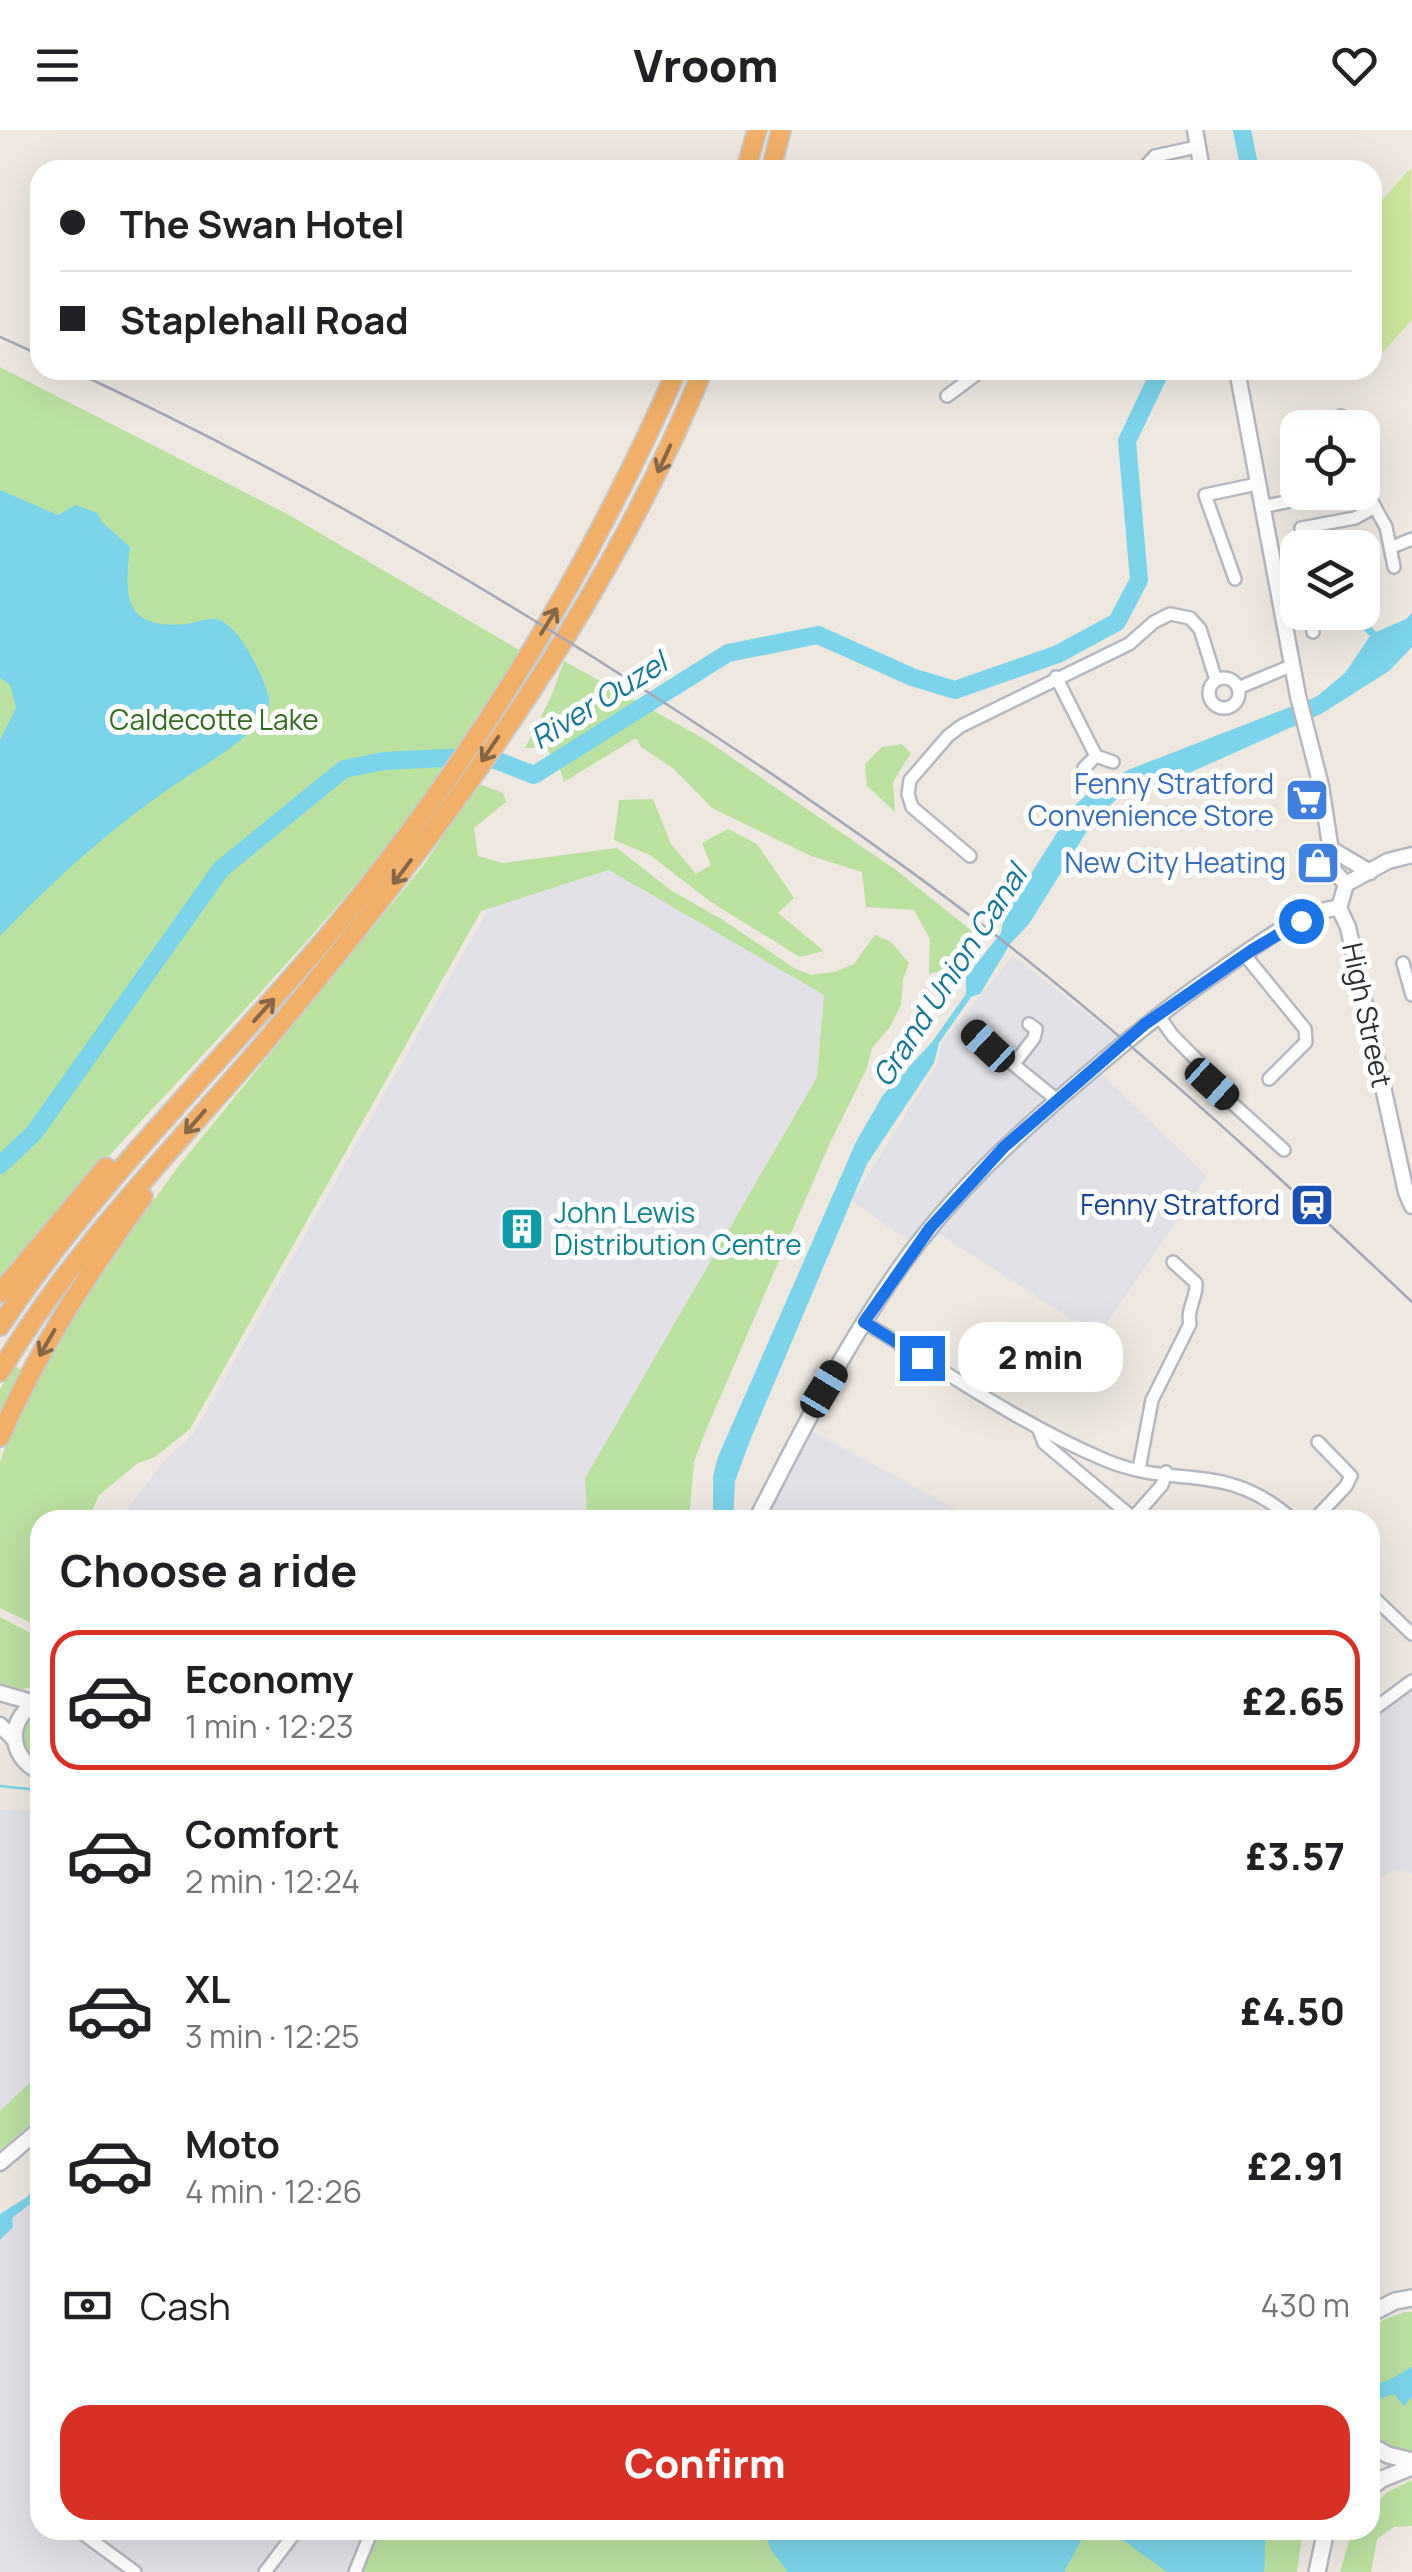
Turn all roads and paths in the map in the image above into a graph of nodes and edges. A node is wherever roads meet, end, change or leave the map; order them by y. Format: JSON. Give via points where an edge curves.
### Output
{"nodes":[{"id":1,"x":756,"y":130,"type":"edge"},
{"id":2,"x":781,"y":130,"type":"edge"},
{"id":3,"x":1194,"y":130,"type":"edge"},
{"id":4,"x":1197,"y":147,"type":"junction"},
{"id":5,"x":748,"y":160,"type":"edge"},
{"id":6,"x":774,"y":160,"type":"edge"},
{"id":7,"x":1151,"y":160,"type":"edge"},
{"id":8,"x":1200,"y":160,"type":"edge"},
{"id":9,"x":673,"y":380,"type":"edge"},
{"id":10,"x":699,"y":380,"type":"edge"},
{"id":11,"x":969,"y":380,"type":"edge"},
{"id":12,"x":1239,"y":380,"type":"edge"},
{"id":13,"x":947,"y":396,"type":"dead end"},
{"id":14,"x":1258,"y":484,"type":"junction"},
{"id":15,"x":1280,"y":503,"type":"edge"},
{"id":16,"x":1262,"y":507,"type":"junction"},
{"id":17,"x":1370,"y":510,"type":"edge"},
{"id":18,"x":1376,"y":510,"type":"edge"},
{"id":19,"x":1301,"y":528,"type":"dead end"},
{"id":20,"x":1412,"y":540,"type":"edge"},
{"id":21,"x":1392,"y":547,"type":"junction"},
{"id":22,"x":1394,"y":567,"type":"dead end"},
{"id":23,"x":1235,"y":579,"type":"dead end"},
{"id":24,"x":1280,"y":599,"type":"edge"},
{"id":25,"x":1286,"y":630,"type":"edge"},
{"id":26,"x":1292,"y":665,"type":"junction"},
{"id":27,"x":1056,"y":677,"type":"junction"},
{"id":28,"x":1216,"y":680,"type":"junction"},
{"id":29,"x":1238,"y":688,"type":"junction"},
{"id":30,"x":1096,"y":756,"type":"junction"},
{"id":31,"x":1113,"y":762,"type":"dead end"},
{"id":32,"x":1084,"y":768,"type":"dead end"},
{"id":33,"x":1331,"y":848,"type":"junction"},
{"id":34,"x":1412,"y":855,"type":"edge"},
{"id":35,"x":970,"y":856,"type":"dead end"},
{"id":36,"x":1370,"y":872,"type":"junction"},
{"id":37,"x":1346,"y":884,"type":"junction"},
{"id":38,"x":1339,"y":908,"type":"junction"},
{"id":39,"x":1244,"y":954,"type":"junction"},
{"id":40,"x":1403,"y":963,"type":"dead end"},
{"id":41,"x":1412,"y":995,"type":"edge"},
{"id":42,"x":1158,"y":1015,"type":"junction"},
{"id":43,"x":1029,"y":1024,"type":"dead end"},
{"id":44,"x":971,"y":1030,"type":"dead end"},
{"id":45,"x":1014,"y":1064,"type":"junction"},
{"id":46,"x":199,"y":1078,"type":"junction"},
{"id":47,"x":1268,"y":1079,"type":"dead end"},
{"id":48,"x":1057,"y":1100,"type":"junction"},
{"id":49,"x":170,"y":1149,"type":"junction"},
{"id":50,"x":1284,"y":1150,"type":"dead end"},
{"id":51,"x":1412,"y":1206,"type":"edge"},
{"id":52,"x":1173,"y":1262,"type":"dead end"},
{"id":53,"x":0,"y":1293,"type":"edge"},
{"id":54,"x":864,"y":1322,"type":"junction"},
{"id":55,"x":0,"y":1326,"type":"edge"},
{"id":56,"x":0,"y":1372,"type":"edge"},
{"id":57,"x":1039,"y":1430,"type":"junction"},
{"id":58,"x":0,"y":1437,"type":"edge"},
{"id":59,"x":1318,"y":1442,"type":"dead end"},
{"id":60,"x":1139,"y":1469,"type":"junction"},
{"id":61,"x":1166,"y":1472,"type":"junction"},
{"id":62,"x":761,"y":1510,"type":"edge"},
{"id":63,"x":1124,"y":1510,"type":"edge"},
{"id":64,"x":1140,"y":1510,"type":"edge"},
{"id":65,"x":1279,"y":1510,"type":"edge"},
{"id":66,"x":1323,"y":1510,"type":"edge"},
{"id":67,"x":1380,"y":1604,"type":"edge"},
{"id":68,"x":1412,"y":1634,"type":"edge"},
{"id":69,"x":1412,"y":1682,"type":"edge"},
{"id":70,"x":0,"y":1693,"type":"edge"},
{"id":71,"x":30,"y":1700,"type":"edge"},
{"id":72,"x":1380,"y":1702,"type":"edge"},
{"id":73,"x":30,"y":1708,"type":"edge"},
{"id":74,"x":0,"y":1726,"type":"edge"},
{"id":75,"x":14,"y":1740,"type":"junction"},
{"id":76,"x":30,"y":1765,"type":"edge"},
{"id":77,"x":30,"y":2138,"type":"edge"},
{"id":78,"x":0,"y":2163,"type":"edge"},
{"id":79,"x":1406,"y":2299,"type":"edge"},
{"id":80,"x":1380,"y":2300,"type":"edge"},
{"id":81,"x":1380,"y":2310,"type":"edge"},
{"id":82,"x":1380,"y":2450,"type":"edge"},
{"id":83,"x":1412,"y":2464,"type":"edge"},
{"id":84,"x":1380,"y":2480,"type":"edge"},
{"id":85,"x":92,"y":2540,"type":"edge"},
{"id":86,"x":289,"y":2540,"type":"edge"},
{"id":87,"x":368,"y":2540,"type":"edge"},
{"id":88,"x":1325,"y":2540,"type":"edge"},
{"id":89,"x":135,"y":2572,"type":"edge"},
{"id":90,"x":265,"y":2572,"type":"edge"},
{"id":91,"x":355,"y":2572,"type":"edge"},
{"id":92,"x":1317,"y":2572,"type":"edge"}],
"edges":[{"from":1,"to":5,"type":"highway"},
{"from":2,"to":6,"type":"highway"},
{"from":3,"to":4,"type":"street"},
{"from":4,"to":7,"type":"street"},
{"from":4,"to":8,"type":"street"},
{"from":46,"to":9,"type":"highway","one_way":true,"via":[[312,955],[440,790],[557,610]]},
{"from":10,"to":49,"type":"highway","one_way":true,"via":[[623,537],[459,793],[338,954]]},
{"from":11,"to":13,"type":"street"},
{"from":12,"to":14,"type":"street"},
{"from":14,"to":16,"type":"street"},
{"from":14,"to":23,"type":"street","via":[[1205,495]]},
{"from":15,"to":16,"type":"street"},
{"from":16,"to":24,"type":"street"},
{"from":17,"to":19,"type":"street"},
{"from":18,"to":21,"type":"street"},
{"from":20,"to":21,"type":"street"},
{"from":21,"to":22,"type":"street"},
{"from":25,"to":26,"type":"street"},
{"from":26,"to":29,"type":"street"},
{"from":26,"to":33,"type":"street"},
{"from":27,"to":28,"type":"street","via":[[1129,644],[1162,617],[1180,614],[1200,628]]},
{"from":27,"to":30,"type":"street"},
{"from":27,"to":35,"type":"street","via":[[960,726],[910,780],[912,807]]},
{"from":28,"to":29,"type":"street","via":[[1226,678]]},
{"from":28,"to":29,"type":"street","via":[[1209,696],[1222,708],[1234,704]]},
{"from":30,"to":31,"type":"street"},
{"from":30,"to":32,"type":"street"},
{"from":33,"to":36,"type":"street"},
{"from":33,"to":37,"type":"street","via":[[1334,871]]},
{"from":34,"to":36,"type":"street"},
{"from":36,"to":37,"type":"street"},
{"from":37,"to":38,"type":"street","name":"High Street"},
{"from":38,"to":39,"type":"street","via":[[1322,909]]},
{"from":38,"to":51,"type":"street","name":"High Street"},
{"from":39,"to":42,"type":"street"},
{"from":39,"to":47,"type":"street","via":[[1306,1029],[1306,1042]]},
{"from":40,"to":41,"type":"street"},
{"from":42,"to":48,"type":"street"},
{"from":42,"to":50,"type":"street","via":[[1212,1084]]},
{"from":43,"to":45,"type":"street","via":[[1034,1038]]},
{"from":44,"to":45,"type":"street"},
{"from":45,"to":48,"type":"street"},
{"from":46,"to":53,"type":"highway","via":[[100,1173]]},
{"from":46,"to":55,"type":"highway","via":[[50,1253]]},
{"from":48,"to":54,"type":"street","via":[[955,1199]]},
{"from":49,"to":56,"type":"highway","via":[[52,1294]]},
{"from":49,"to":58,"type":"highway","one_way":true,"via":[[62,1317]]},
{"from":52,"to":60,"type":"street","via":[[1196,1283],[1196,1292],[1190,1324],[1152,1400]]},
{"from":54,"to":57,"type":"street"},
{"from":54,"to":62,"type":"street"},
{"from":57,"to":60,"type":"street"},
{"from":57,"to":63,"type":"street","via":[[1044,1443]]},
{"from":59,"to":66,"type":"street","via":[[1351,1476]]},
{"from":60,"to":61,"type":"street"},
{"from":61,"to":64,"type":"street"},
{"from":61,"to":65,"type":"street","via":[[1228,1481]]},
{"from":67,"to":68,"type":"street"},
{"from":69,"to":72,"type":"street"},
{"from":70,"to":71,"type":"street"},
{"from":73,"to":75,"type":"street","via":[[19,1718]]},
{"from":74,"to":75,"type":"street"},
{"from":75,"to":76,"type":"street"},
{"from":77,"to":78,"type":"street"},
{"from":79,"to":80,"type":"street"},
{"from":79,"to":81,"type":"main road"},
{"from":82,"to":83,"type":"main road"},
{"from":83,"to":84,"type":"main road"},
{"from":85,"to":89,"type":"street"},
{"from":86,"to":90,"type":"street"},
{"from":87,"to":91,"type":"street"},
{"from":88,"to":92,"type":"main road"}]}
